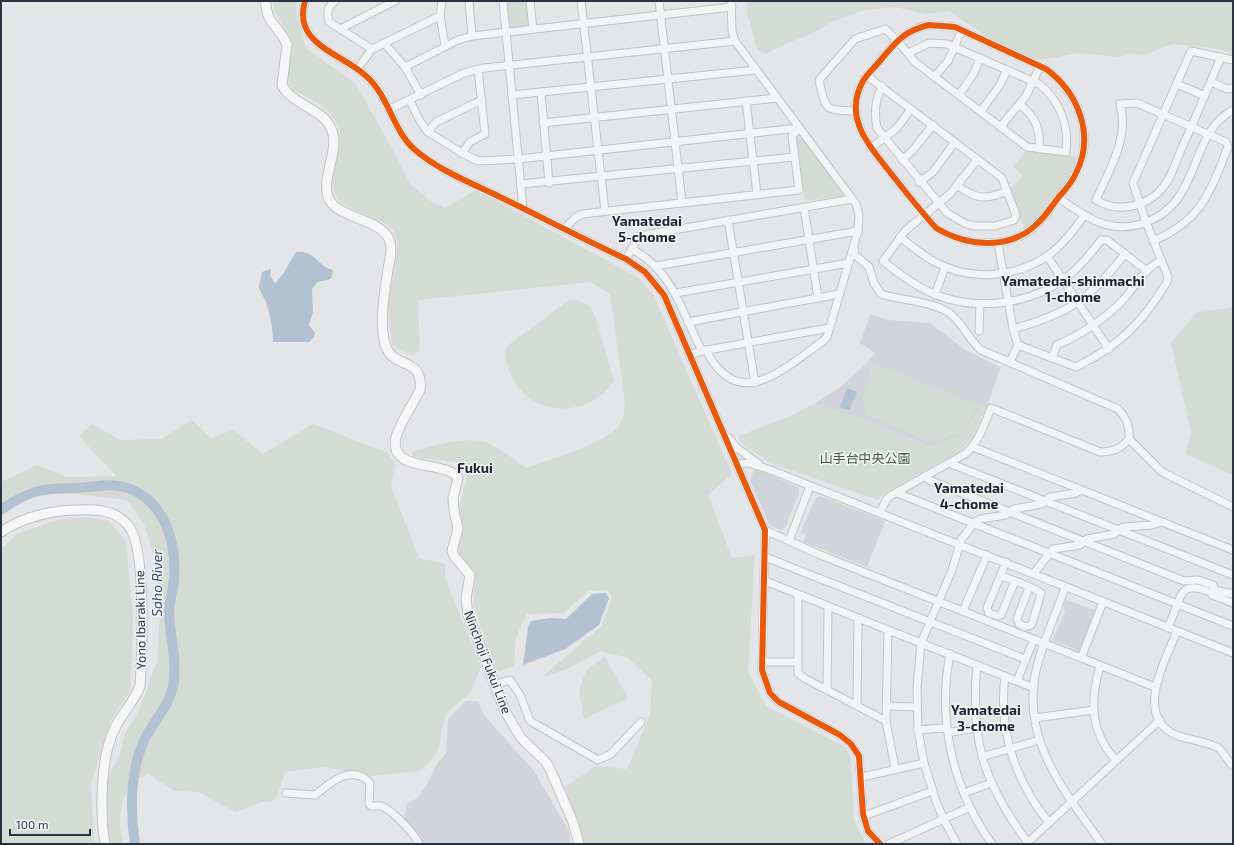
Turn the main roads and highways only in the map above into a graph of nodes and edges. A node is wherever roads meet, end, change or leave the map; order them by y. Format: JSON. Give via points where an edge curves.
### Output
{"nodes":[{"id":1,"x":266,"y":1,"type":"edge"},
{"id":2,"x":1,"y":532,"type":"edge"},
{"id":3,"x":105,"y":844,"type":"edge"},
{"id":4,"x":579,"y":844,"type":"edge"}],
"edges":[{"from":1,"to":4,"type":"main road","name":"Ninchoji Fukui Line","via":[[269,20],[287,45],[282,85],[292,98],[320,115],[334,134],[327,180],[327,190],[333,205],[380,229],[389,239],[391,251],[383,300],[384,342],[392,355],[416,368],[421,383],[396,438],[396,448],[409,462],[447,469],[458,478],[453,498],[458,529],[452,551],[470,575],[466,606],[505,711],[521,738],[550,769],[573,822]]},
{"from":2,"to":3,"type":"main road","name":"Yono Ibaraki Line","via":[[42,514],[58,510],[97,509],[120,517],[135,537],[141,580],[140,686],[136,698],[120,719],[110,740],[102,792]]}]}
